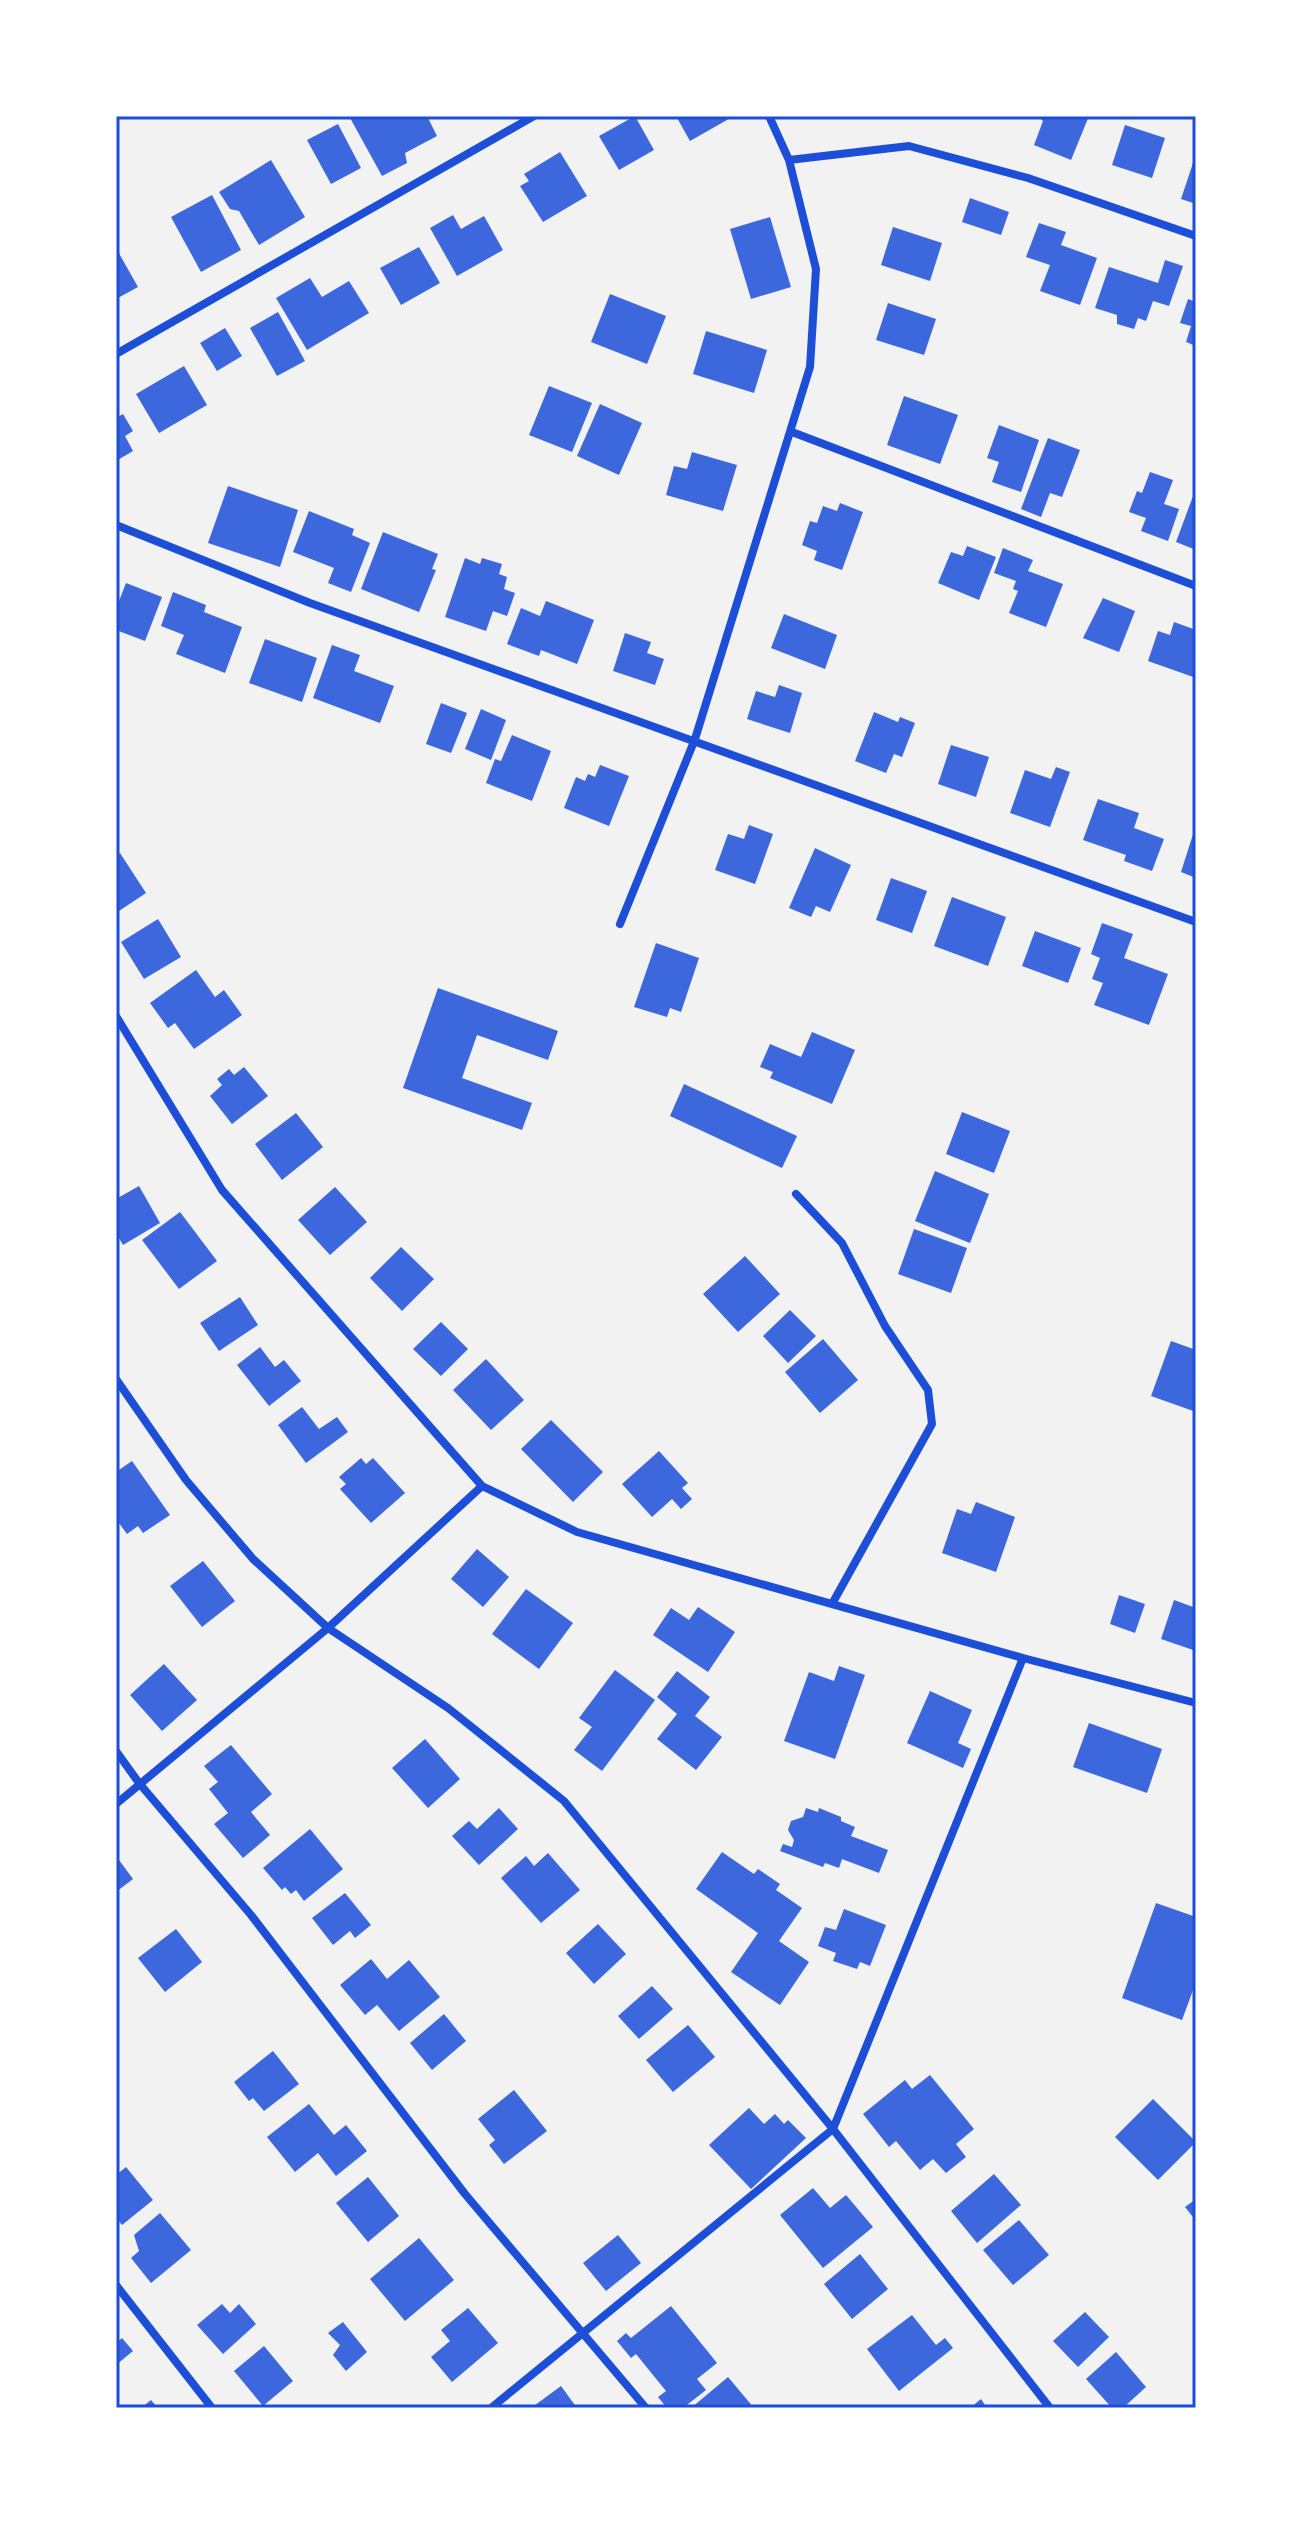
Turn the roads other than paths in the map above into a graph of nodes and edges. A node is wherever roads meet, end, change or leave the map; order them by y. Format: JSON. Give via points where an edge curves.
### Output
{"nodes":[{"id":1,"x":534,"y":116,"type":"edge"},
{"id":2,"x":769,"y":116,"type":"edge"},
{"id":3,"x":789,"y":160,"type":"junction"},
{"id":4,"x":1196,"y":236,"type":"edge"},
{"id":5,"x":116,"y":354,"type":"edge"},
{"id":6,"x":792,"y":432,"type":"junction"},
{"id":7,"x":116,"y":525,"type":"edge"},
{"id":8,"x":1196,"y":586,"type":"edge"},
{"id":9,"x":695,"y":739,"type":"junction"},
{"id":10,"x":1196,"y":922,"type":"edge"},
{"id":11,"x":620,"y":924,"type":"dead end"},
{"id":12,"x":116,"y":1016,"type":"edge"},
{"id":13,"x":796,"y":1194,"type":"dead end"},
{"id":14,"x":116,"y":1379,"type":"edge"},
{"id":15,"x":482,"y":1486,"type":"junction"},
{"id":16,"x":832,"y":1604,"type":"junction"},
{"id":17,"x":328,"y":1628,"type":"junction"},
{"id":18,"x":1023,"y":1658,"type":"junction"},
{"id":19,"x":1196,"y":1703,"type":"edge"},
{"id":20,"x":116,"y":1751,"type":"edge"},
{"id":21,"x":139,"y":1783,"type":"junction"},
{"id":22,"x":116,"y":1804,"type":"edge"},
{"id":23,"x":833,"y":2129,"type":"junction"},
{"id":24,"x":116,"y":2285,"type":"edge"},
{"id":25,"x":586,"y":2333,"type":"junction"},
{"id":26,"x":212,"y":2408,"type":"edge"},
{"id":27,"x":491,"y":2408,"type":"edge"},
{"id":28,"x":646,"y":2408,"type":"edge"},
{"id":29,"x":1050,"y":2408,"type":"edge"}],
"edges":[{"from":1,"to":5,"type":"street"},
{"from":2,"to":3,"type":"street"},
{"from":3,"to":4,"type":"street","via":[[909,146],[1028,178]]},
{"from":3,"to":6,"type":"street","via":[[816,269],[810,367]]},
{"from":6,"to":8,"type":"street"},
{"from":6,"to":9,"type":"street"},
{"from":7,"to":9,"type":"street","via":[[310,603]]},
{"from":9,"to":10,"type":"street"},
{"from":9,"to":11,"type":"street"},
{"from":12,"to":15,"type":"street","via":[[222,1190]]},
{"from":13,"to":16,"type":"street","via":[[842,1243],[885,1326],[928,1390],[932,1424]]},
{"from":14,"to":17,"type":"street","via":[[224,1525]]},
{"from":15,"to":16,"type":"street","via":[[577,1532]]},
{"from":15,"to":17,"type":"street"},
{"from":16,"to":18,"type":"street"},
{"from":17,"to":21,"type":"street"},
{"from":17,"to":23,"type":"street","via":[[448,1708],[564,1801]]},
{"from":18,"to":19,"type":"street"},
{"from":18,"to":23,"type":"street"},
{"from":20,"to":21,"type":"street"},
{"from":21,"to":22,"type":"street"},
{"from":21,"to":25,"type":"street","via":[[251,1915],[465,2194]]},
{"from":23,"to":25,"type":"street"},
{"from":23,"to":29,"type":"street"},
{"from":24,"to":26,"type":"street"},
{"from":25,"to":27,"type":"street"},
{"from":25,"to":28,"type":"street"}]}
